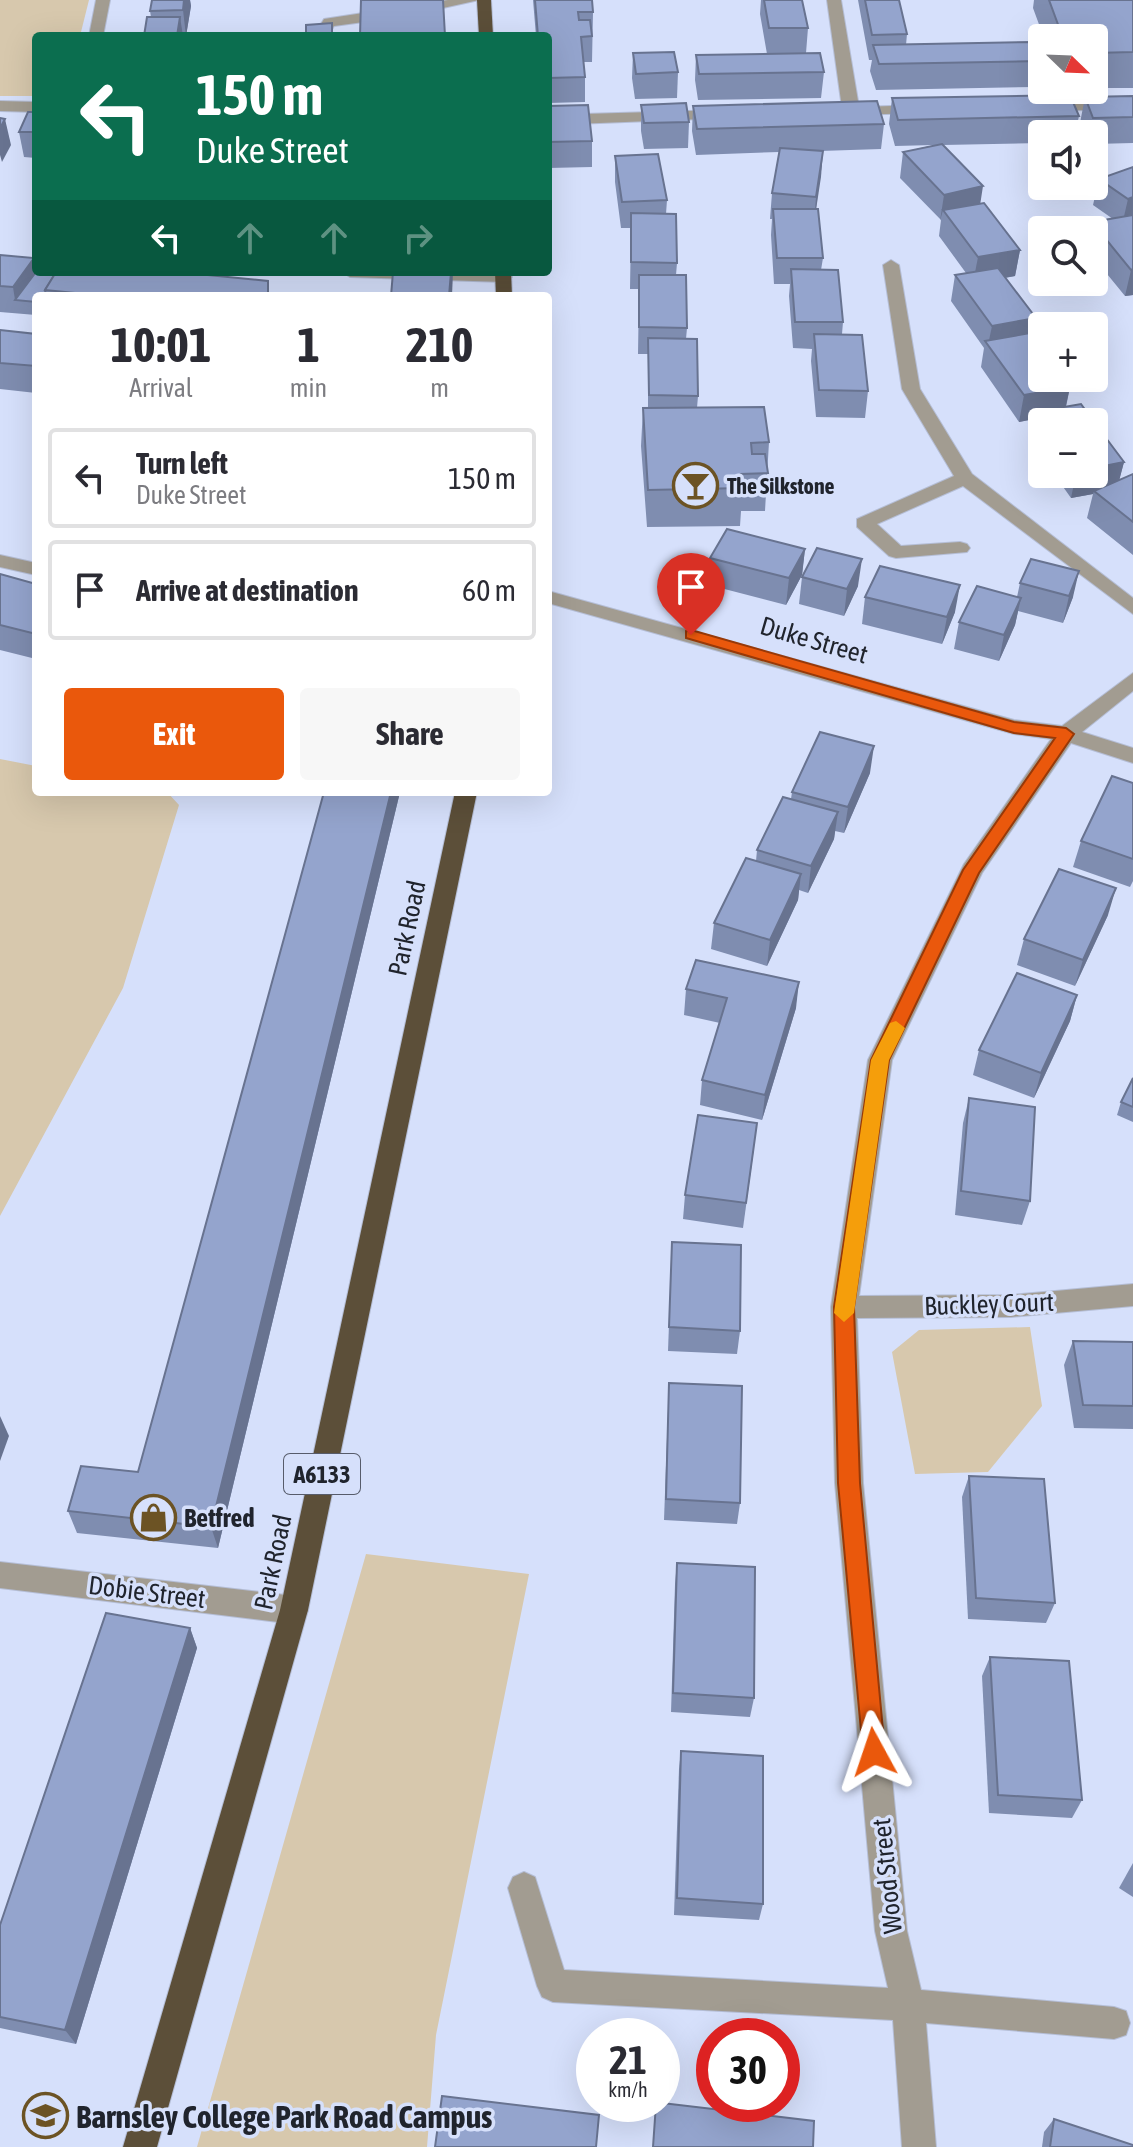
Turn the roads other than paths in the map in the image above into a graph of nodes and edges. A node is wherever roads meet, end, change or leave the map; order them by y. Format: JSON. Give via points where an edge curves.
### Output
{"nodes":[{"id":1,"x":103,"y":0,"type":"edge"},
{"id":2,"x":472,"y":0,"type":"edge"},
{"id":3,"x":484,"y":0,"type":"edge"},
{"id":4,"x":834,"y":0,"type":"edge"},
{"id":5,"x":400,"y":13,"type":"junction"},
{"id":6,"x":97,"y":32,"type":"edge"},
{"id":7,"x":323,"y":32,"type":"edge"},
{"id":8,"x":399,"y":32,"type":"edge"},
{"id":9,"x":486,"y":32,"type":"edge"},
{"id":10,"x":1133,"y":104,"type":"edge"},
{"id":11,"x":0,"y":106,"type":"edge"},
{"id":12,"x":32,"y":107,"type":"edge"},
{"id":13,"x":1024,"y":107,"type":"edge"},
{"id":14,"x":946,"y":109,"type":"edge"},
{"id":15,"x":746,"y":114,"type":"edge"},
{"id":16,"x":552,"y":120,"type":"edge"},
{"id":17,"x":891,"y":265,"type":"dead end"},
{"id":18,"x":965,"y":478,"type":"junction"},
{"id":19,"x":960,"y":548,"type":"dead end"},
{"id":20,"x":0,"y":561,"type":"edge"},
{"id":21,"x":32,"y":568,"type":"edge"},
{"id":22,"x":552,"y":598,"type":"edge"},
{"id":23,"x":1133,"y":608,"type":"edge"},
{"id":24,"x":1133,"y":680,"type":"edge"},
{"id":25,"x":1066,"y":734,"type":"junction"},
{"id":26,"x":1133,"y":756,"type":"edge"},
{"id":27,"x":465,"y":796,"type":"edge"},
{"id":28,"x":1133,"y":1295,"type":"edge"},
{"id":29,"x":844,"y":1307,"type":"junction"},
{"id":30,"x":0,"y":1575,"type":"edge"},
{"id":31,"x":294,"y":1610,"type":"junction"},
{"id":32,"x":524,"y":1888,"type":"dead end"},
{"id":33,"x":908,"y":2005,"type":"junction"},
{"id":34,"x":1114,"y":2023,"type":"dead end"},
{"id":35,"x":140,"y":2147,"type":"edge"},
{"id":36,"x":919,"y":2147,"type":"edge"}],
"edges":[{"from":1,"to":6,"type":"street"},
{"from":2,"to":5,"type":"street"},
{"from":3,"to":9,"type":"highway"},
{"from":4,"to":14,"type":"street","via":[[844,112]]},
{"from":5,"to":7,"type":"street","via":[[329,22]]},
{"from":5,"to":8,"type":"street"},
{"from":10,"to":13,"type":"street"},
{"from":11,"to":12,"type":"street"},
{"from":15,"to":16,"type":"street"},
{"from":17,"to":18,"type":"street","via":[[911,389]]},
{"from":18,"to":19,"type":"street","via":[[864,523],[896,552]]},
{"from":18,"to":23,"type":"street"},
{"from":20,"to":21,"type":"street"},
{"from":22,"to":25,"type":"street","name":"Duke Street","via":[[1014,727]]},
{"from":24,"to":25,"type":"street","name":"Wood Street"},
{"from":25,"to":26,"type":"street","name":"Duke Street"},
{"from":25,"to":29,"type":"street","name":"Wood Street","via":[[972,870],[880,1060]]},
{"from":27,"to":31,"type":"highway","name":"Park Road","number":"A6133"},
{"from":28,"to":29,"type":"street","name":"Buckley Court","via":[[1011,1306]]},
{"from":29,"to":33,"type":"street","name":"Wood Street","via":[[850,1499],[891,1931]]},
{"from":30,"to":31,"type":"street","name":"Dobie Street"},
{"from":31,"to":35,"type":"highway","name":"Park Road","number":"A6133"},
{"from":32,"to":33,"type":"street","via":[[553,1986]]},
{"from":33,"to":34,"type":"street"},
{"from":33,"to":36,"type":"street","name":"Wood Street"}]}
